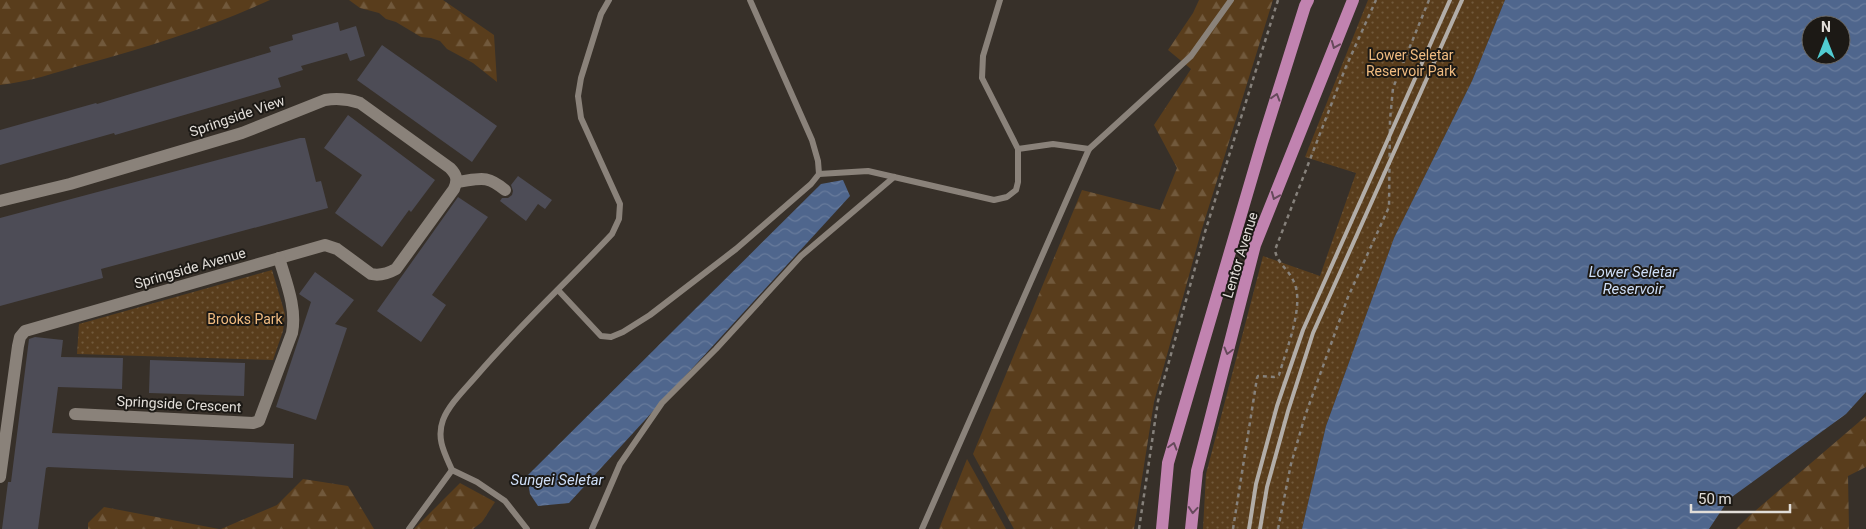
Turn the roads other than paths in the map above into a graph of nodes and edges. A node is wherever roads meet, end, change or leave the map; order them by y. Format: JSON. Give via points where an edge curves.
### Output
{"nodes":[{"id":1,"x":609,"y":0,"type":"edge"},
{"id":2,"x":750,"y":0,"type":"edge"},
{"id":3,"x":1000,"y":0,"type":"edge"},
{"id":4,"x":1232,"y":0,"type":"edge"},
{"id":5,"x":1308,"y":0,"type":"edge"},
{"id":6,"x":1353,"y":0,"type":"edge"},
{"id":7,"x":1018,"y":149,"type":"junction"},
{"id":8,"x":1089,"y":149,"type":"junction"},
{"id":9,"x":819,"y":174,"type":"junction"},
{"id":10,"x":894,"y":177,"type":"junction"},
{"id":11,"x":457,"y":182,"type":"junction"},
{"id":12,"x":505,"y":190,"type":"dead end"},
{"id":13,"x":0,"y":201,"type":"edge"},
{"id":14,"x":279,"y":258,"type":"junction"},
{"id":15,"x":558,"y":290,"type":"junction"},
{"id":16,"x":76,"y":414,"type":"dead end"},
{"id":17,"x":4,"y":418,"type":"edge"},
{"id":18,"x":452,"y":470,"type":"junction"},
{"id":19,"x":0,"y":476,"type":"edge"},
{"id":20,"x":409,"y":529,"type":"edge"},
{"id":21,"x":527,"y":529,"type":"edge"},
{"id":22,"x":592,"y":529,"type":"edge"},
{"id":23,"x":922,"y":529,"type":"edge"},
{"id":24,"x":1162,"y":529,"type":"edge"},
{"id":25,"x":1191,"y":529,"type":"edge"}],
"edges":[{"from":1,"to":15,"type":"lane","via":[[600,14],[580,78],[578,96],[580,118],[620,204],[619,219],[612,234]]},
{"from":2,"to":9,"type":"lane","via":[[812,140]]},
{"from":3,"to":7,"type":"lane","via":[[983,56],[982,78]]},
{"from":4,"to":8,"type":"lane","via":[[1192,56]]},
{"from":24,"to":5,"type":"main road","name":"Lentor Avenue","one_way":true,"via":[[1168,463],[1259,153]]},
{"from":6,"to":25,"type":"main road","name":"Lentor Avenue","one_way":true,"via":[[1255,246],[1197,471]]},
{"from":7,"to":8,"type":"lane","via":[[1053,144]]},
{"from":7,"to":10,"type":"lane","via":[[1016,190],[1007,197],[994,200]]},
{"from":8,"to":23,"type":"lane"},
{"from":9,"to":10,"type":"lane","via":[[868,171]]},
{"from":9,"to":15,"type":"lane","via":[[736,249],[623,332],[611,337],[601,336]]},
{"from":10,"to":22,"type":"lane","via":[[801,256],[662,403],[620,464]]},
{"from":11,"to":12,"type":"street","via":[[487,178]]},
{"from":11,"to":13,"type":"street","name":"Springside View","via":[[456,174],[450,168],[360,103],[338,98],[242,132],[70,184]]},
{"from":11,"to":14,"type":"street","name":"Springside Avenue","via":[[396,269],[388,273],[371,274],[337,248],[326,246]]},
{"from":14,"to":16,"type":"street","name":"Springside Crescent","via":[[294,324],[259,421]]},
{"from":14,"to":17,"type":"street","name":"Springside Avenue","via":[[26,331],[20,337]]},
{"from":15,"to":18,"type":"lane","via":[[499,350],[458,396],[443,419],[441,445]]},
{"from":17,"to":19,"type":"street","name":"Springside Avenue"},
{"from":18,"to":20,"type":"lane"},
{"from":18,"to":21,"type":"lane","via":[[505,501]]}]}
